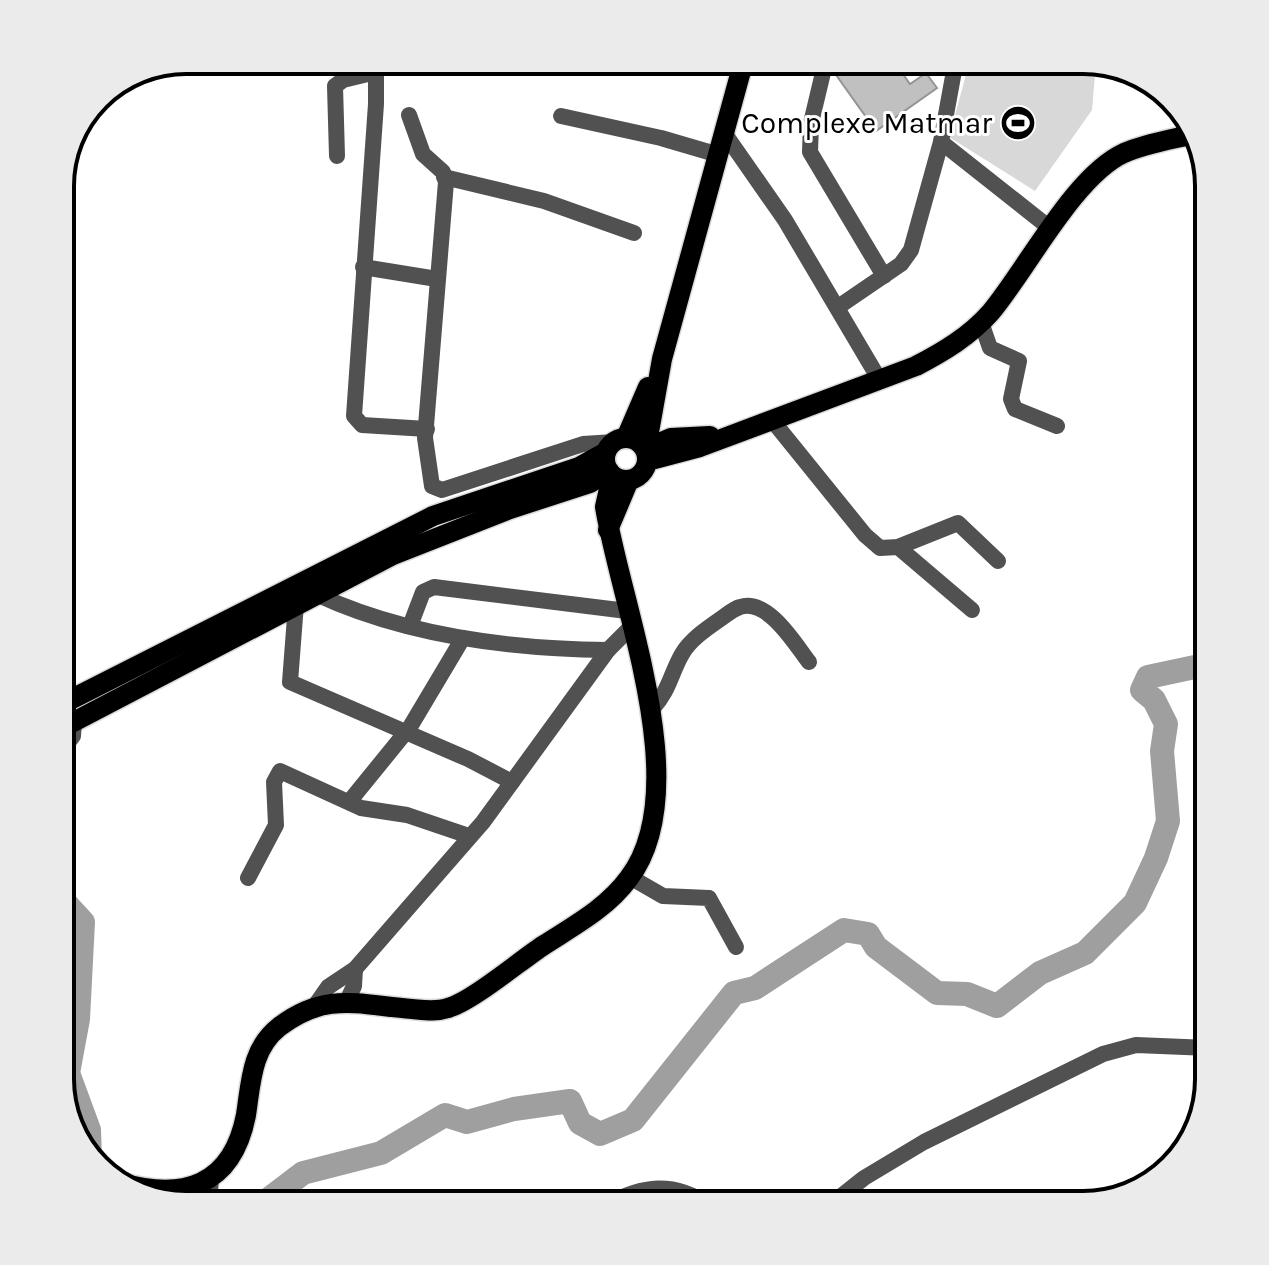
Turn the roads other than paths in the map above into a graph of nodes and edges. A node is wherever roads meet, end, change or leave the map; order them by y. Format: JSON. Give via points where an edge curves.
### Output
{"nodes":[{"id":1,"x":357,"y":74,"type":"edge"},
{"id":2,"x":375,"y":74,"type":"edge"},
{"id":3,"x":740,"y":74,"type":"edge"},
{"id":4,"x":823,"y":74,"type":"edge"},
{"id":5,"x":953,"y":74,"type":"edge"},
{"id":6,"x":409,"y":115,"type":"dead end"},
{"id":7,"x":561,"y":116,"type":"dead end"},
{"id":8,"x":725,"y":134,"type":"junction"},
{"id":9,"x":1183,"y":137,"type":"edge"},
{"id":10,"x":941,"y":142,"type":"junction"},
{"id":11,"x":719,"y":155,"type":"junction"},
{"id":12,"x":337,"y":156,"type":"dead end"},
{"id":13,"x":444,"y":177,"type":"junction"},
{"id":14,"x":1051,"y":229,"type":"junction"},
{"id":15,"x":634,"y":233,"type":"dead end"},
{"id":16,"x":363,"y":267,"type":"junction"},
{"id":17,"x":884,"y":276,"type":"junction"},
{"id":18,"x":437,"y":279,"type":"junction"},
{"id":19,"x":838,"y":307,"type":"junction"},
{"id":20,"x":981,"y":322,"type":"junction"},
{"id":21,"x":879,"y":379,"type":"junction"},
{"id":22,"x":772,"y":420,"type":"junction"},
{"id":23,"x":1057,"y":426,"type":"dead end"},
{"id":24,"x":427,"y":429,"type":"junction"},
{"id":25,"x":625,"y":457,"type":"junction"},
{"id":26,"x":541,"y":489,"type":"junction"},
{"id":27,"x":898,"y":547,"type":"junction"},
{"id":28,"x":998,"y":561,"type":"dead end"},
{"id":29,"x":316,"y":594,"type":"junction"},
{"id":30,"x":292,"y":596,"type":"junction"},
{"id":31,"x":972,"y":610,"type":"dead end"},
{"id":32,"x":630,"y":618,"type":"junction"},
{"id":33,"x":410,"y":626,"type":"junction"},
{"id":34,"x":463,"y":638,"type":"junction"},
{"id":35,"x":608,"y":650,"type":"junction"},
{"id":36,"x":809,"y":662,"type":"dead end"},
{"id":37,"x":139,"y":675,"type":"junction"},
{"id":38,"x":74,"y":700,"type":"edge"},
{"id":39,"x":653,"y":708,"type":"junction"},
{"id":40,"x":74,"y":720,"type":"edge"},
{"id":41,"x":405,"y":733,"type":"junction"},
{"id":42,"x":512,"y":782,"type":"junction"},
{"id":43,"x":349,"y":802,"type":"junction"},
{"id":44,"x":469,"y":836,"type":"junction"},
{"id":45,"x":630,"y":877,"type":"junction"},
{"id":46,"x":248,"y":878,"type":"dead end"},
{"id":47,"x":736,"y":947,"type":"dead end"},
{"id":48,"x":355,"y":969,"type":"junction"},
{"id":49,"x":347,"y":1001,"type":"junction"},
{"id":50,"x":314,"y":1007,"type":"junction"},
{"id":51,"x":1195,"y":1047,"type":"edge"},
{"id":52,"x":211,"y":1179,"type":"junction"},
{"id":53,"x":185,"y":1191,"type":"edge"},
{"id":54,"x":210,"y":1191,"type":"edge"},
{"id":55,"x":641,"y":1191,"type":"edge"},
{"id":56,"x":682,"y":1191,"type":"edge"},
{"id":57,"x":848,"y":1191,"type":"edge"}],
"edges":[{"from":1,"to":12,"type":"street","via":[[335,86]]},
{"from":2,"to":16,"type":"street"},
{"from":3,"to":8,"type":"main road"},
{"from":4,"to":17,"type":"street","via":[[810,152]]},
{"from":5,"to":10,"type":"street"},
{"from":6,"to":13,"type":"street","via":[[423,154]]},
{"from":7,"to":11,"type":"street"},
{"from":8,"to":11,"type":"main road"},
{"from":8,"to":19,"type":"street"},
{"from":9,"to":14,"type":"main road","via":[[1122,153],[1084,187]]},
{"from":10,"to":14,"type":"street"},
{"from":10,"to":17,"type":"street","via":[[911,250]]},
{"from":11,"to":25,"type":"main road","via":[[662,359],[649,432]]},
{"from":13,"to":15,"type":"street","via":[[544,201]]},
{"from":13,"to":18,"type":"street"},
{"from":14,"to":20,"type":"main road"},
{"from":16,"to":18,"type":"street"},
{"from":16,"to":24,"type":"street","via":[[355,421]]},
{"from":17,"to":19,"type":"street"},
{"from":18,"to":24,"type":"street"},
{"from":19,"to":21,"type":"street"},
{"from":20,"to":21,"type":"main road","via":[[950,348]]},
{"from":20,"to":23,"type":"street","via":[[990,348],[1019,361],[1011,399],[1015,409]]},
{"from":21,"to":22,"type":"main road"},
{"from":22,"to":25,"type":"main road","via":[[730,434],[671,438]]},
{"from":22,"to":27,"type":"street","via":[[865,535],[884,550]]},
{"from":24,"to":25,"type":"street","via":[[425,457],[432,486],[439,490],[583,444]]},
{"from":25,"to":26,"type":"main road","via":[[579,467]]},
{"from":25,"to":32,"type":"main road","via":[[605,507]]},
{"from":26,"to":29,"type":"main road"},
{"from":26,"to":30,"type":"main road","via":[[433,516]]},
{"from":27,"to":28,"type":"street","via":[[962,524]]},
{"from":27,"to":31,"type":"street"},
{"from":29,"to":30,"type":"main road"},
{"from":29,"to":33,"type":"street"},
{"from":30,"to":37,"type":"main road"},
{"from":30,"to":41,"type":"street","via":[[289,681]]},
{"from":32,"to":33,"type":"street","via":[[434,587],[423,592]]},
{"from":32,"to":35,"type":"street"},
{"from":32,"to":39,"type":"main road"},
{"from":33,"to":34,"type":"street"},
{"from":34,"to":35,"type":"street","via":[[547,649]]},
{"from":34,"to":41,"type":"street"},
{"from":35,"to":42,"type":"street"},
{"from":36,"to":39,"type":"street","via":[[787,632],[756,606],[741,606],[683,651],[667,692]]},
{"from":37,"to":38,"type":"main road"},
{"from":37,"to":40,"type":"main road"},
{"from":39,"to":45,"type":"main road","via":[[653,804],[646,845]]},
{"from":41,"to":42,"type":"street"},
{"from":41,"to":43,"type":"street"},
{"from":42,"to":44,"type":"street"},
{"from":43,"to":44,"type":"street"},
{"from":43,"to":46,"type":"street","via":[[277,773],[276,825]]},
{"from":44,"to":48,"type":"street"},
{"from":45,"to":47,"type":"street","via":[[663,896],[709,898]]},
{"from":45,"to":49,"type":"main road","via":[[580,924],[462,1003],[434,1010]]},
{"from":48,"to":49,"type":"street"},
{"from":48,"to":50,"type":"street","via":[[328,987]]},
{"from":49,"to":50,"type":"main road"},
{"from":50,"to":52,"type":"main road","via":[[277,1028],[261,1048],[240,1137]]},
{"from":51,"to":57,"type":"street","via":[[1136,1045],[1103,1054],[924,1142]]},
{"from":52,"to":53,"type":"main road"},
{"from":52,"to":54,"type":"street"},
{"from":55,"to":56,"type":"street"}]}
